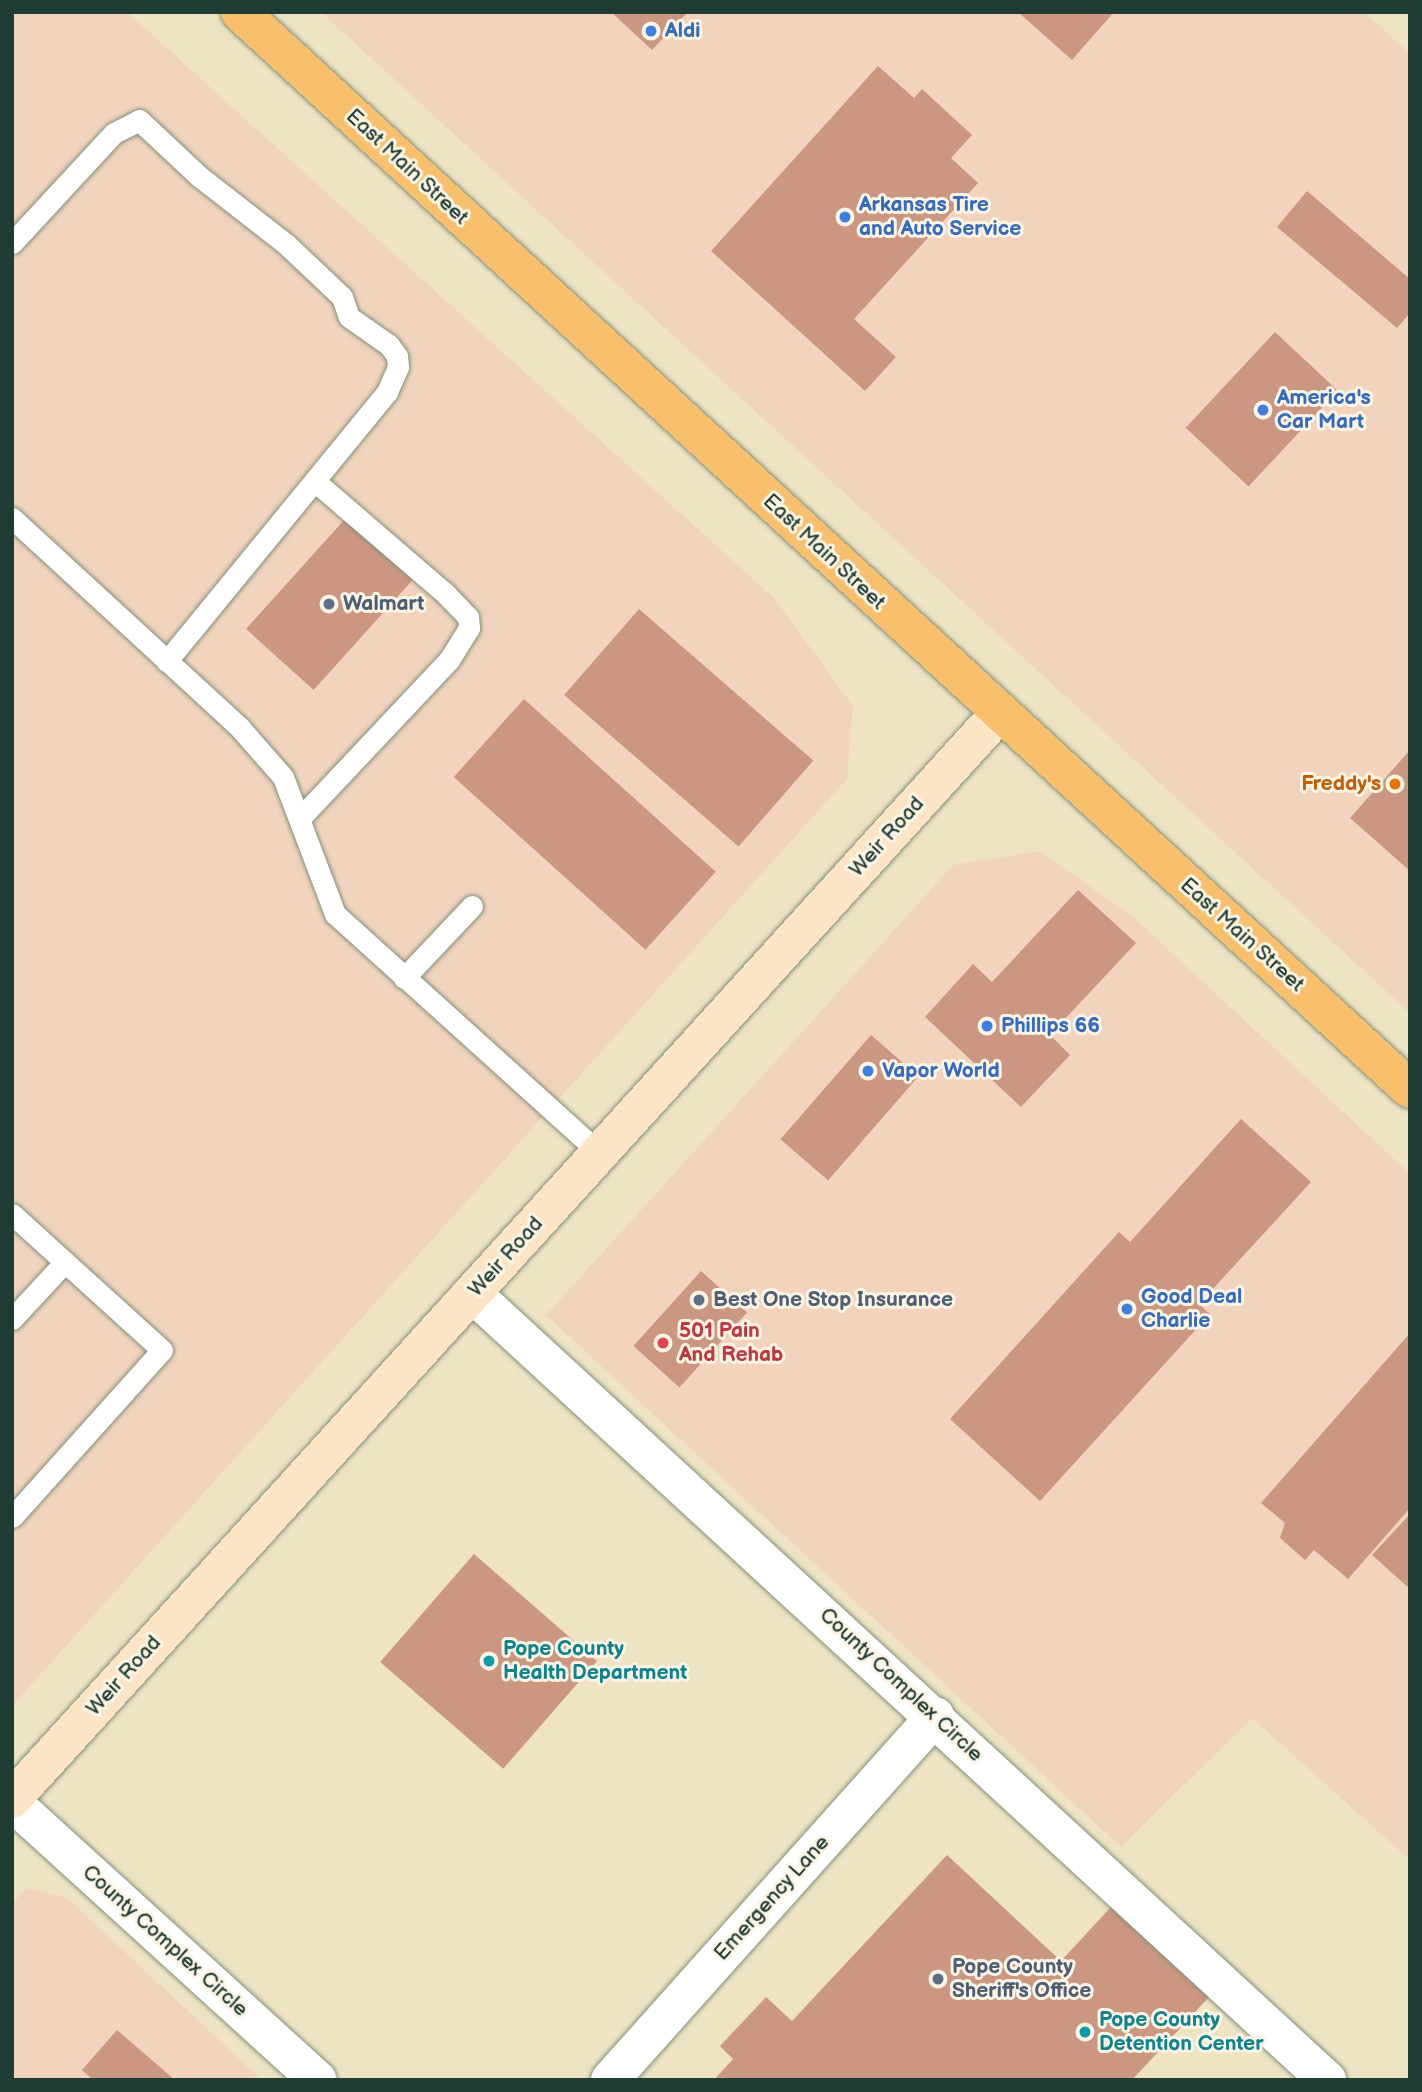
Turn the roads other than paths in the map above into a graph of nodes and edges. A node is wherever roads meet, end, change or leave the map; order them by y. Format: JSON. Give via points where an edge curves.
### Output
{"nodes":[{"id":1,"x":240,"y":12,"type":"edge"},
{"id":2,"x":12,"y":243,"type":"edge"},
{"id":3,"x":316,"y":482,"type":"junction"},
{"id":4,"x":12,"y":518,"type":"edge"},
{"id":5,"x":167,"y":661,"type":"junction"},
{"id":6,"x":999,"y":714,"type":"junction"},
{"id":7,"x":301,"y":817,"type":"junction"},
{"id":8,"x":472,"y":905,"type":"dead end"},
{"id":9,"x":404,"y":978,"type":"junction"},
{"id":10,"x":1410,"y":1088,"type":"edge"},
{"id":11,"x":601,"y":1154,"type":"junction"},
{"id":12,"x":12,"y":1214,"type":"edge"},
{"id":13,"x":65,"y":1262,"type":"junction"},
{"id":14,"x":473,"y":1294,"type":"junction"},
{"id":15,"x":12,"y":1319,"type":"edge"},
{"id":16,"x":12,"y":1517,"type":"edge"},
{"id":17,"x":935,"y":1716,"type":"junction"},
{"id":18,"x":12,"y":1801,"type":"edge"},
{"id":19,"x":318,"y":2080,"type":"edge"},
{"id":20,"x":610,"y":2080,"type":"edge"},
{"id":21,"x":1327,"y":2080,"type":"edge"}],
"edges":[{"from":1,"to":6,"type":"main road","name":"East Main Street"},
{"from":2,"to":3,"type":"lane","via":[[114,133],[139,120],[200,177],[286,244],[342,297],[349,317],[397,356],[398,367],[387,392]]},
{"from":3,"to":5,"type":"lane"},
{"from":3,"to":7,"type":"lane","via":[[446,594],[468,617],[469,628],[449,660]]},
{"from":4,"to":5,"type":"lane"},
{"from":5,"to":7,"type":"lane","via":[[240,728],[283,777]]},
{"from":6,"to":10,"type":"main road","name":"East Main Street"},
{"from":6,"to":11,"type":"main road","name":"Weir Road"},
{"from":7,"to":9,"type":"lane","via":[[335,914]]},
{"from":8,"to":9,"type":"lane"},
{"from":9,"to":11,"type":"lane"},
{"from":11,"to":14,"type":"main road","name":"Weir Road"},
{"from":12,"to":13,"type":"lane"},
{"from":13,"to":15,"type":"lane"},
{"from":13,"to":16,"type":"lane","via":[[162,1350]]},
{"from":14,"to":17,"type":"street","name":"County Complex Circle"},
{"from":14,"to":18,"type":"main road","name":"Weir Road"},
{"from":17,"to":20,"type":"street","name":"Emergency Lane"},
{"from":17,"to":21,"type":"street","name":"County Complex Circle"},
{"from":18,"to":19,"type":"street","name":"County Complex Circle"}]}
